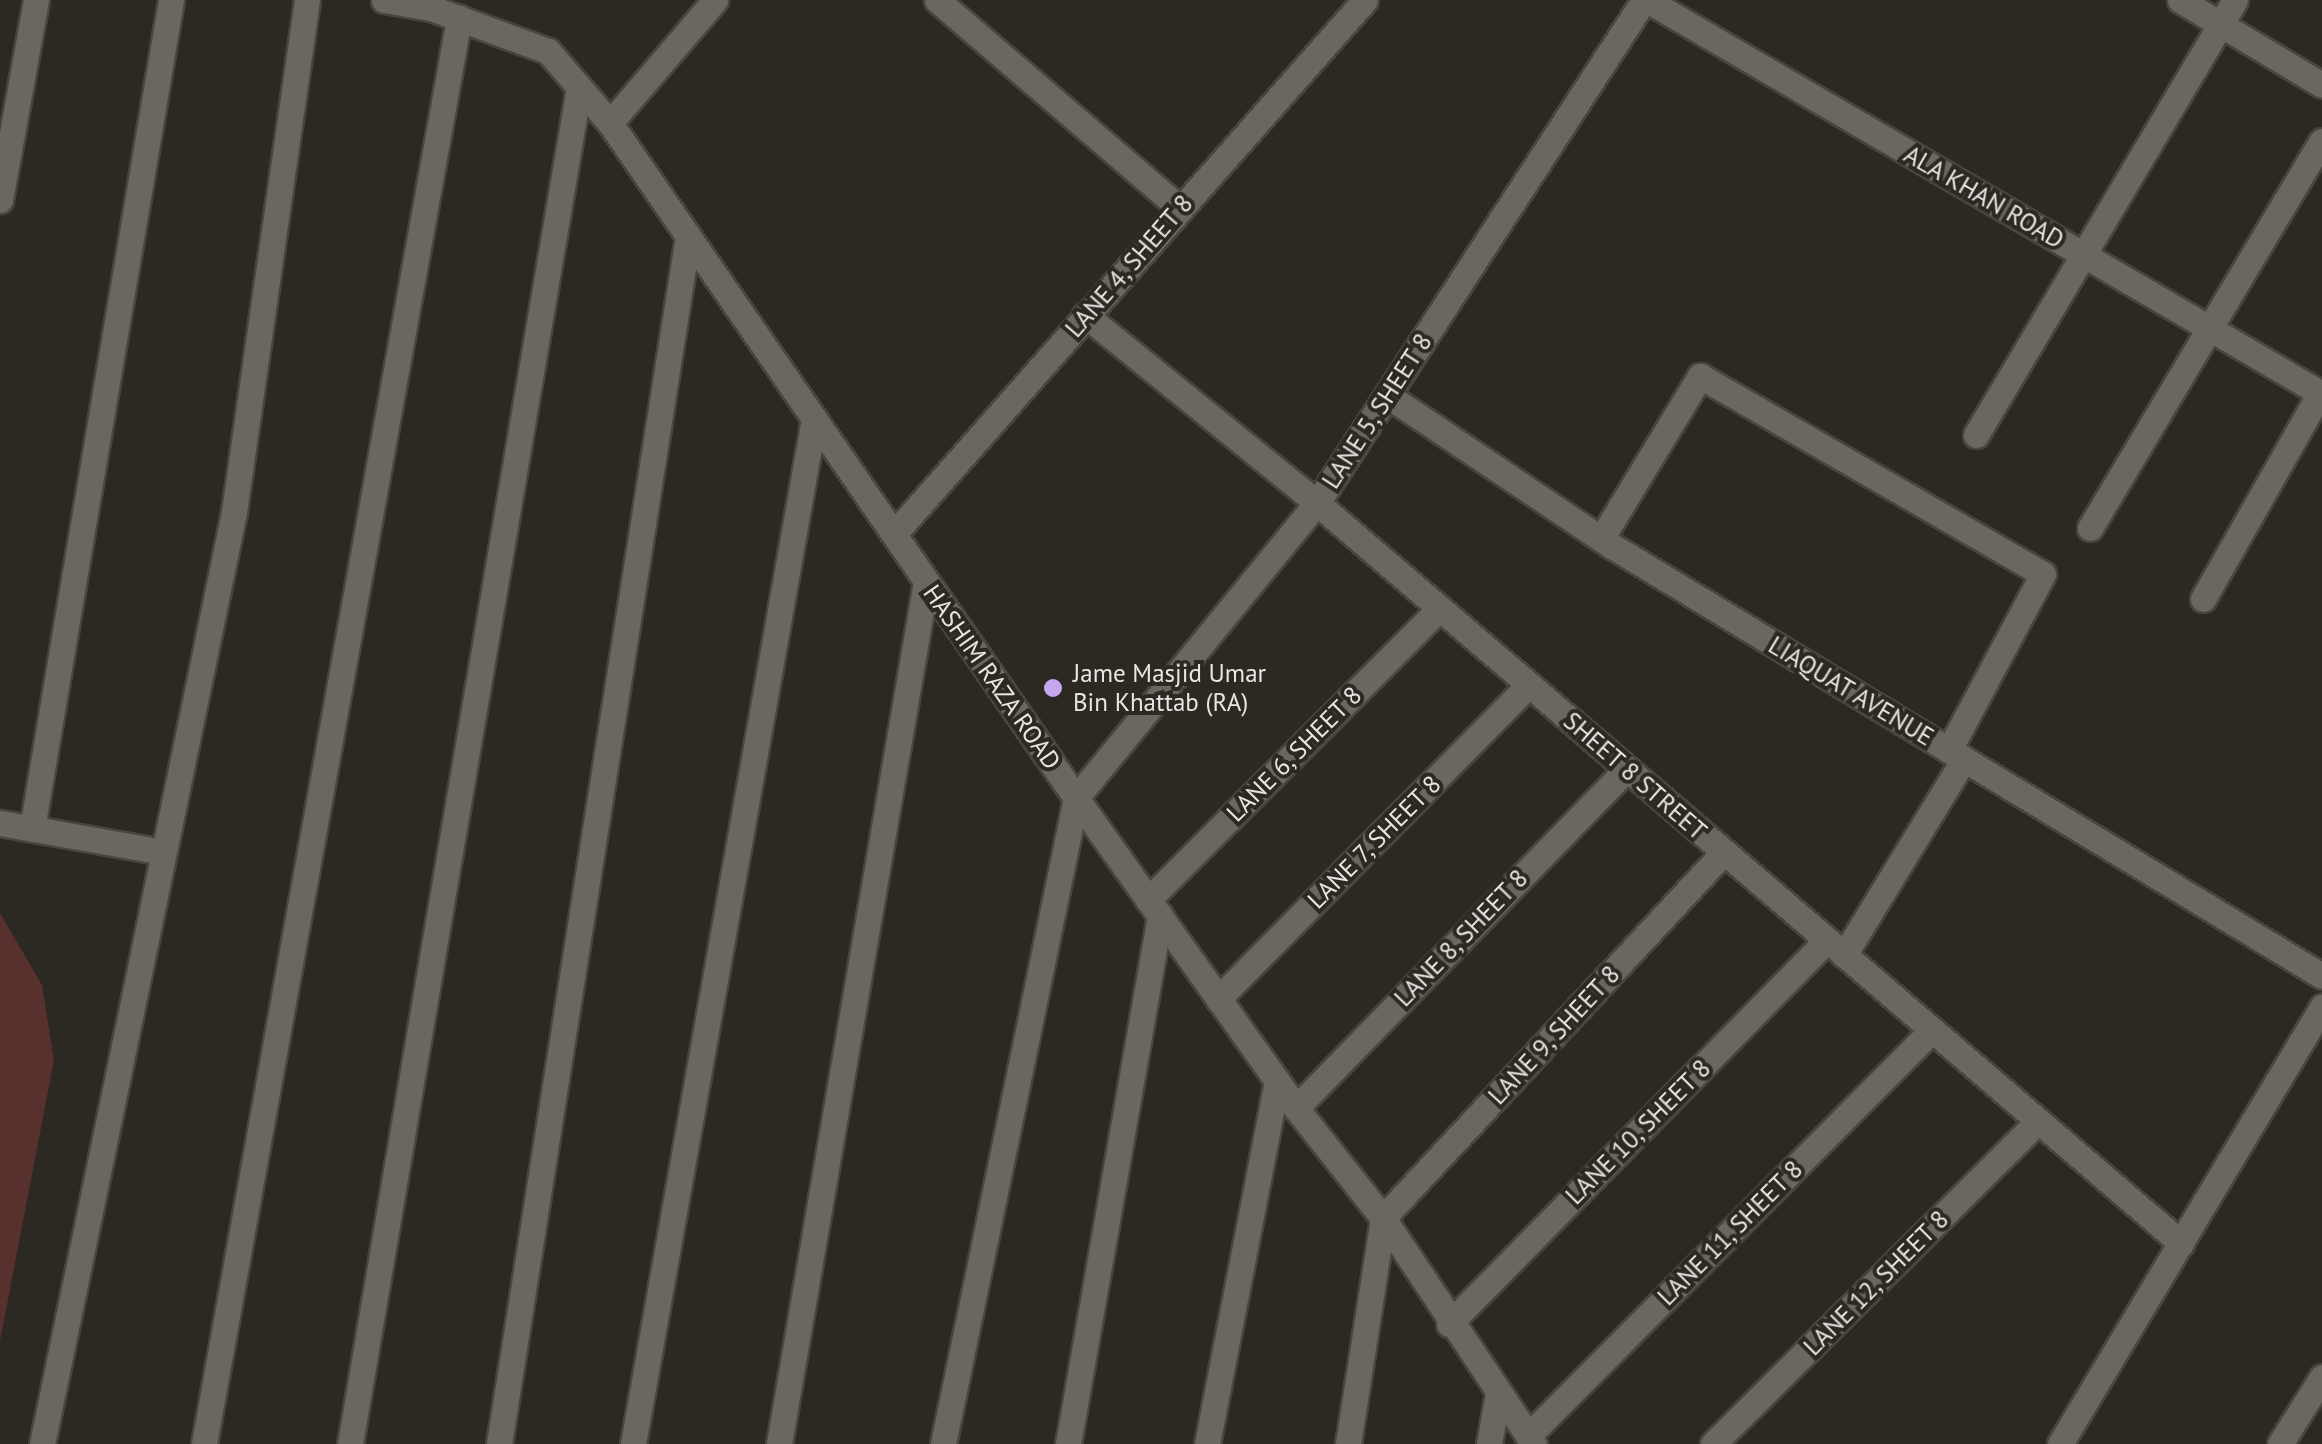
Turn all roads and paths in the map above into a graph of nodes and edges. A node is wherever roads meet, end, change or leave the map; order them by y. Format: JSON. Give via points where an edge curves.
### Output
{"nodes":[{"id":1,"x":36,"y":0,"type":"edge"},
{"id":2,"x":171,"y":0,"type":"edge"},
{"id":3,"x":307,"y":0,"type":"edge"},
{"id":4,"x":384,"y":0,"type":"edge"},
{"id":5,"x":715,"y":0,"type":"edge"},
{"id":6,"x":937,"y":0,"type":"edge"},
{"id":7,"x":1365,"y":0,"type":"edge"},
{"id":8,"x":1646,"y":0,"type":"edge"},
{"id":9,"x":2180,"y":0,"type":"edge"},
{"id":10,"x":2235,"y":0,"type":"edge"},
{"id":11,"x":434,"y":4,"type":"edge"},
{"id":12,"x":459,"y":18,"type":"junction"},
{"id":13,"x":2220,"y":24,"type":"junction"},
{"id":14,"x":2322,"y":85,"type":"edge"},
{"id":15,"x":579,"y":87,"type":"junction"},
{"id":16,"x":610,"y":123,"type":"junction"},
{"id":17,"x":2322,"y":141,"type":"edge"},
{"id":18,"x":0,"y":200,"type":"edge"},
{"id":19,"x":1180,"y":208,"type":"junction"},
{"id":20,"x":688,"y":236,"type":"junction"},
{"id":21,"x":2083,"y":255,"type":"junction"},
{"id":22,"x":1085,"y":316,"type":"junction"},
{"id":23,"x":2210,"y":329,"type":"junction"},
{"id":24,"x":2321,"y":394,"type":"edge"},
{"id":25,"x":1387,"y":396,"type":"junction"},
{"id":26,"x":814,"y":420,"type":"junction"},
{"id":27,"x":1976,"y":435,"type":"dead end"},
{"id":28,"x":1317,"y":503,"type":"junction"},
{"id":29,"x":2090,"y":528,"type":"dead end"},
{"id":30,"x":894,"y":534,"type":"junction"},
{"id":31,"x":1601,"y":538,"type":"junction"},
{"id":32,"x":926,"y":582,"type":"junction"},
{"id":33,"x":2204,"y":599,"type":"dead end"},
{"id":34,"x":1440,"y":608,"type":"junction"},
{"id":35,"x":1529,"y":685,"type":"junction"},
{"id":36,"x":1956,"y":754,"type":"junction"},
{"id":37,"x":1627,"y":769,"type":"junction"},
{"id":38,"x":1076,"y":798,"type":"junction"},
{"id":39,"x":0,"y":823,"type":"edge"},
{"id":40,"x":32,"y":829,"type":"junction"},
{"id":41,"x":163,"y":852,"type":"junction"},
{"id":42,"x":1724,"y":852,"type":"junction"},
{"id":43,"x":1154,"y":908,"type":"junction"},
{"id":44,"x":1835,"y":948,"type":"junction"},
{"id":45,"x":2322,"y":976,"type":"edge"},
{"id":46,"x":1218,"y":999,"type":"junction"},
{"id":47,"x":2322,"y":1007,"type":"edge"},
{"id":48,"x":1932,"y":1030,"type":"junction"},
{"id":49,"x":1277,"y":1082,"type":"junction"},
{"id":50,"x":1296,"y":1108,"type":"junction"},
{"id":51,"x":2038,"y":1121,"type":"junction"},
{"id":52,"x":1383,"y":1218,"type":"junction"},
{"id":53,"x":2181,"y":1243,"type":"junction"},
{"id":54,"x":1449,"y":1324,"type":"junction"},
{"id":55,"x":2322,"y":1377,"type":"edge"},
{"id":56,"x":1498,"y":1393,"type":"junction"},
{"id":57,"x":1531,"y":1440,"type":"edge"},
{"id":58,"x":42,"y":1444,"type":"edge"},
{"id":59,"x":204,"y":1444,"type":"edge"},
{"id":60,"x":350,"y":1444,"type":"edge"},
{"id":61,"x":499,"y":1444,"type":"edge"},
{"id":62,"x":633,"y":1444,"type":"edge"},
{"id":63,"x":779,"y":1444,"type":"edge"},
{"id":64,"x":943,"y":1444,"type":"edge"},
{"id":65,"x":1068,"y":1444,"type":"edge"},
{"id":66,"x":1207,"y":1444,"type":"edge"},
{"id":67,"x":1348,"y":1444,"type":"edge"},
{"id":68,"x":1489,"y":1444,"type":"edge"},
{"id":69,"x":1713,"y":1444,"type":"edge"},
{"id":70,"x":2060,"y":1444,"type":"edge"},
{"id":71,"x":2280,"y":1444,"type":"edge"}],
"edges":[{"from":1,"to":18,"type":"street"},
{"from":2,"to":40,"type":"street"},
{"from":3,"to":41,"type":"street","via":[[234,512]]},
{"from":4,"to":11,"type":"street","name":"HASHIM RAZA ROAD"},
{"from":5,"to":16,"type":"street"},
{"from":6,"to":19,"type":"street"},
{"from":7,"to":19,"type":"street","name":"LANE 4, SHEET 8"},
{"from":8,"to":21,"type":"street","name":"ALA KHAN ROAD"},
{"from":8,"to":25,"type":"street","name":"LANE 5, SHEET 8"},
{"from":9,"to":13,"type":"street"},
{"from":10,"to":13,"type":"street"},
{"from":11,"to":12,"type":"street","name":"HASHIM RAZA ROAD"},
{"from":12,"to":15,"type":"street","name":"HASHIM RAZA ROAD","via":[[548,51]]},
{"from":12,"to":59,"type":"street"},
{"from":13,"to":14,"type":"street"},
{"from":13,"to":21,"type":"street"},
{"from":15,"to":16,"type":"street","name":"HASHIM RAZA ROAD"},
{"from":15,"to":60,"type":"street"},
{"from":16,"to":20,"type":"street","name":"HASHIM RAZA ROAD"},
{"from":17,"to":23,"type":"street"},
{"from":19,"to":22,"type":"street","name":"LANE 4, SHEET 8"},
{"from":20,"to":26,"type":"street","name":"HASHIM RAZA ROAD"},
{"from":20,"to":61,"type":"street"},
{"from":21,"to":23,"type":"street","name":"ALA KHAN ROAD"},
{"from":21,"to":27,"type":"street"},
{"from":22,"to":28,"type":"street","name":"SHEET 8 STREET"},
{"from":22,"to":30,"type":"street","name":"LANE 4, SHEET 8"},
{"from":23,"to":24,"type":"street","name":"ALA KHAN ROAD"},
{"from":23,"to":29,"type":"street"},
{"from":24,"to":33,"type":"street"},
{"from":25,"to":28,"type":"street","name":"LANE 5, SHEET 8"},
{"from":25,"to":31,"type":"street","name":"LIAQUAT AVENUE"},
{"from":26,"to":30,"type":"street","name":"HASHIM RAZA ROAD"},
{"from":26,"to":62,"type":"street"},
{"from":28,"to":34,"type":"street","name":"SHEET 8 STREET"},
{"from":28,"to":38,"type":"street","name":"LANE 5, SHEET 8"},
{"from":30,"to":32,"type":"street","name":"HASHIM RAZA ROAD"},
{"from":31,"to":36,"type":"street","name":"LIAQUAT AVENUE"},
{"from":31,"to":36,"type":"street","name":"LANE 10, SHEET 8","via":[[1700,376],[2043,574]]},
{"from":32,"to":38,"type":"street","name":"HASHIM RAZA ROAD"},
{"from":32,"to":63,"type":"street"},
{"from":34,"to":35,"type":"street","name":"SHEET 8 STREET"},
{"from":34,"to":43,"type":"street","name":"LANE 6, SHEET 8"},
{"from":35,"to":37,"type":"street","name":"SHEET 8 STREET"},
{"from":35,"to":46,"type":"street","name":"LANE 7, SHEET 8"},
{"from":36,"to":44,"type":"street","name":"LANE 10, SHEET 8"},
{"from":36,"to":45,"type":"street","name":"LIAQUAT AVENUE"},
{"from":37,"to":42,"type":"street","name":"SHEET 8 STREET"},
{"from":37,"to":50,"type":"street","name":"LANE 8, SHEET 8"},
{"from":38,"to":43,"type":"street","name":"HASHIM RAZA ROAD"},
{"from":38,"to":64,"type":"street"},
{"from":39,"to":40,"type":"street"},
{"from":40,"to":41,"type":"street"},
{"from":41,"to":58,"type":"street"},
{"from":42,"to":44,"type":"street","name":"SHEET 8 STREET"},
{"from":42,"to":52,"type":"street","name":"LANE 9, SHEET 8"},
{"from":43,"to":46,"type":"street","name":"HASHIM RAZA ROAD"},
{"from":43,"to":65,"type":"street"},
{"from":44,"to":48,"type":"street","name":"SHEET 8 STREET"},
{"from":44,"to":54,"type":"street","name":"LANE 10, SHEET 8"},
{"from":46,"to":49,"type":"street","name":"HASHIM RAZA ROAD"},
{"from":47,"to":53,"type":"street"},
{"from":48,"to":51,"type":"street","name":"SHEET 8 STREET"},
{"from":48,"to":57,"type":"street","name":"LANE 11, SHEET 8"},
{"from":49,"to":50,"type":"street","name":"HASHIM RAZA ROAD"},
{"from":49,"to":66,"type":"street"},
{"from":50,"to":52,"type":"street","name":"HASHIM RAZA ROAD"},
{"from":51,"to":53,"type":"street","name":"SHEET 8 STREET"},
{"from":51,"to":69,"type":"street","name":"LANE 12, SHEET 8"},
{"from":52,"to":54,"type":"street","name":"HASHIM RAZA ROAD"},
{"from":52,"to":67,"type":"street"},
{"from":53,"to":70,"type":"street"},
{"from":54,"to":56,"type":"street","name":"HASHIM RAZA ROAD"},
{"from":55,"to":71,"type":"street"},
{"from":56,"to":57,"type":"street","name":"HASHIM RAZA ROAD"},
{"from":56,"to":68,"type":"street"}]}
